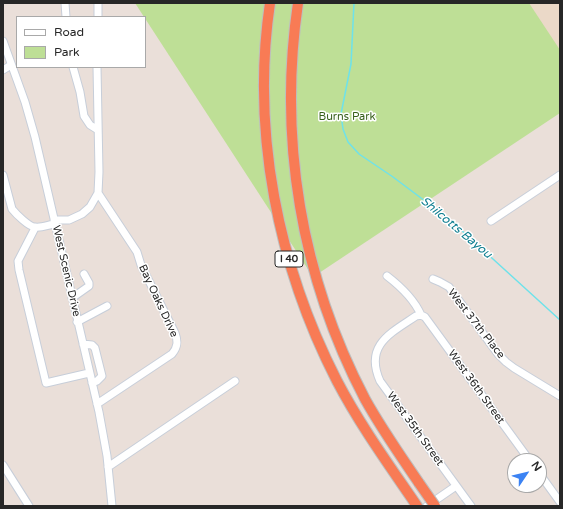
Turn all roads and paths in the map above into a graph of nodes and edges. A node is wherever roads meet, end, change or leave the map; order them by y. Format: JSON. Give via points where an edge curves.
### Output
{"nodes":[{"id":1,"x":65,"y":3,"type":"edge"},
{"id":2,"x":98,"y":3,"type":"edge"},
{"id":3,"x":270,"y":3,"type":"edge"},
{"id":4,"x":298,"y":3,"type":"edge"},
{"id":5,"x":66,"y":16,"type":"edge"},
{"id":6,"x":98,"y":16,"type":"edge"},
{"id":7,"x":3,"y":41,"type":"edge"},
{"id":8,"x":11,"y":65,"type":"junction"},
{"id":9,"x":73,"y":68,"type":"edge"},
{"id":10,"x":97,"y":68,"type":"edge"},
{"id":11,"x":3,"y":70,"type":"edge"},
{"id":12,"x":98,"y":130,"type":"junction"},
{"id":13,"x":560,"y":175,"type":"edge"},
{"id":14,"x":3,"y":176,"type":"edge"},
{"id":15,"x":98,"y":193,"type":"junction"},
{"id":16,"x":491,"y":221,"type":"dead end"},
{"id":17,"x":54,"y":222,"type":"junction"},
{"id":18,"x":35,"y":228,"type":"junction"},
{"id":19,"x":84,"y":274,"type":"dead end"},
{"id":20,"x":387,"y":276,"type":"dead end"},
{"id":21,"x":433,"y":279,"type":"dead end"},
{"id":22,"x":72,"y":298,"type":"junction"},
{"id":23,"x":107,"y":306,"type":"dead end"},
{"id":24,"x":421,"y":315,"type":"junction"},
{"id":25,"x":77,"y":322,"type":"junction"},
{"id":26,"x":83,"y":344,"type":"junction"},
{"id":27,"x":89,"y":373,"type":"junction"},
{"id":28,"x":235,"y":381,"type":"dead end"},
{"id":29,"x":92,"y":383,"type":"junction"},
{"id":30,"x":560,"y":396,"type":"edge"},
{"id":31,"x":97,"y":404,"type":"junction"},
{"id":32,"x":524,"y":453,"type":"edge"},
{"id":33,"x":3,"y":465,"type":"edge"},
{"id":34,"x":108,"y":467,"type":"junction"},
{"id":35,"x":547,"y":484,"type":"edge"},
{"id":36,"x":456,"y":486,"type":"junction"},
{"id":37,"x":560,"y":502,"type":"edge"},
{"id":38,"x":29,"y":506,"type":"edge"},
{"id":39,"x":112,"y":506,"type":"edge"},
{"id":40,"x":417,"y":506,"type":"edge"},
{"id":41,"x":427,"y":506,"type":"edge"},
{"id":42,"x":435,"y":506,"type":"edge"},
{"id":43,"x":471,"y":506,"type":"edge"},
{"id":44,"x":555,"y":506,"type":"edge"}],
"edges":[{"from":1,"to":5,"type":"street"},
{"from":2,"to":6,"type":"street"},
{"from":3,"to":40,"type":"highway","number":"I 40","via":[[265,70],[265,122],[275,202],[298,292],[318,342],[354,412]]},
{"from":4,"to":42,"type":"highway","number":"I 40","bridge":true,"via":[[290,87],[291,138],[301,214],[310,257],[331,322],[354,376],[377,420]]},
{"from":7,"to":8,"type":"street","name":"West Scenic Drive"},
{"from":8,"to":11,"type":"street"},
{"from":8,"to":17,"type":"street","name":"West Scenic Drive","via":[[35,137]]},
{"from":9,"to":12,"type":"street","via":[[84,116],[90,125]]},
{"from":10,"to":12,"type":"street"},
{"from":12,"to":15,"type":"street"},
{"from":13,"to":16,"type":"street"},
{"from":14,"to":18,"type":"street","via":[[12,209]]},
{"from":15,"to":17,"type":"street","via":[[90,207],[82,214],[69,220]]},
{"from":15,"to":31,"type":"street","name":"Bay Oaks Drive","via":[[137,252],[175,333],[177,345],[172,354]]},
{"from":17,"to":18,"type":"street"},
{"from":17,"to":22,"type":"street","name":"West Scenic Drive"},
{"from":18,"to":27,"type":"street","via":[[18,261],[46,383]]},
{"from":19,"to":22,"type":"street","via":[[89,286]]},
{"from":20,"to":24,"type":"street","name":"West 36th Street","via":[[403,290]]},
{"from":21,"to":30,"type":"street","name":"West 37th Place","via":[[449,287],[506,362]]},
{"from":22,"to":25,"type":"street","name":"West Scenic Drive"},
{"from":23,"to":25,"type":"street"},
{"from":24,"to":32,"type":"street","name":"West 36th Street","via":[[425,317]]},
{"from":24,"to":36,"type":"street","name":"West 35th Street","via":[[387,336],[378,347],[374,364],[380,381]]},
{"from":25,"to":26,"type":"street","name":"West Scenic Drive"},
{"from":26,"to":27,"type":"street","name":"West Scenic Drive"},
{"from":26,"to":29,"type":"street","via":[[95,348],[102,376]]},
{"from":27,"to":29,"type":"street","name":"West Scenic Drive"},
{"from":28,"to":34,"type":"street"},
{"from":29,"to":31,"type":"street","name":"West Scenic Drive"},
{"from":31,"to":34,"type":"street","name":"West Scenic Drive"},
{"from":33,"to":38,"type":"street"},
{"from":34,"to":39,"type":"street","name":"West Scenic Drive"},
{"from":35,"to":37,"type":"street"},
{"from":36,"to":41,"type":"street"},
{"from":36,"to":43,"type":"street","name":"West 35th Street"},
{"from":37,"to":44,"type":"street"}]}
